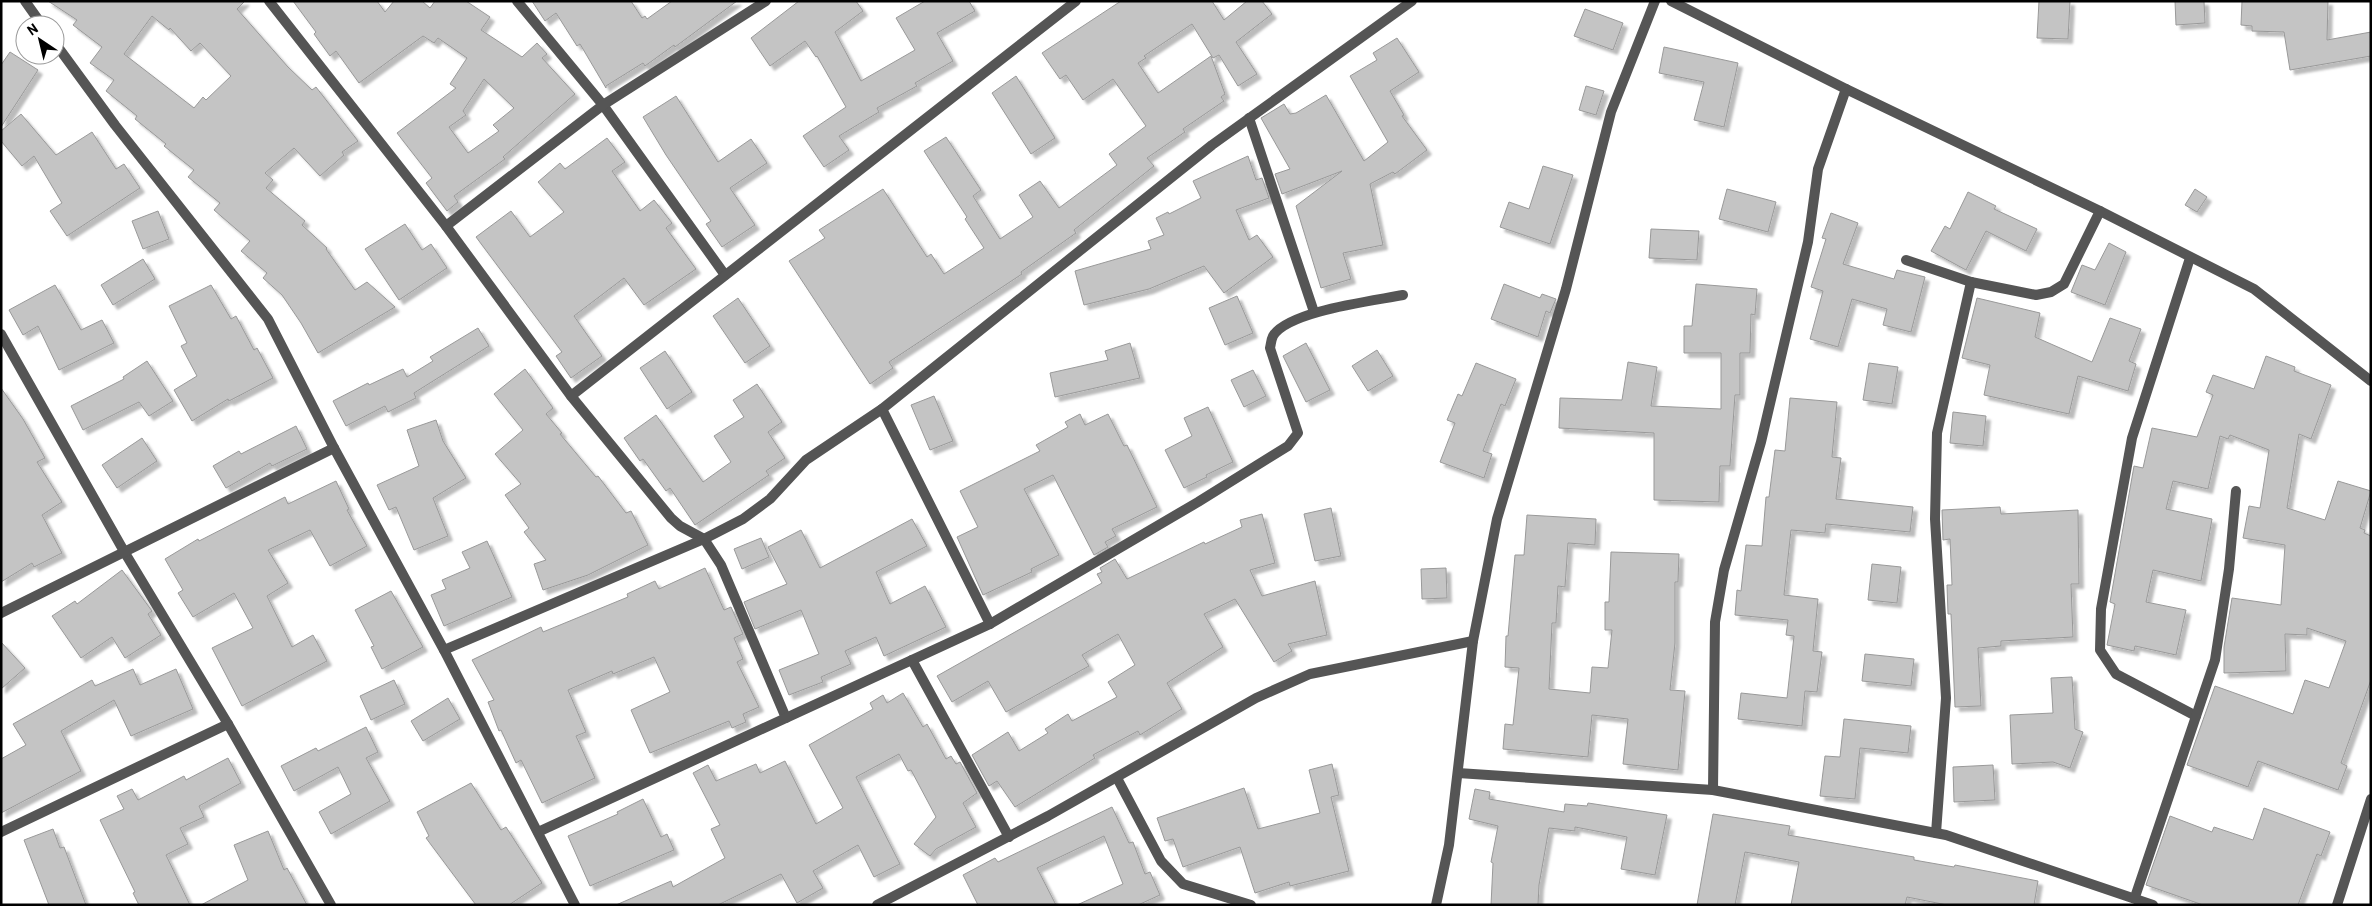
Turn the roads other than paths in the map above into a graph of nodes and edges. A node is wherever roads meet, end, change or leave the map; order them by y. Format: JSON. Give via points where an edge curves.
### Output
{"nodes":[{"id":1,"x":25,"y":1,"type":"edge"},
{"id":2,"x":269,"y":1,"type":"edge"},
{"id":3,"x":517,"y":1,"type":"edge"},
{"id":4,"x":1076,"y":1,"type":"edge"},
{"id":5,"x":1412,"y":1,"type":"edge"},
{"id":6,"x":1654,"y":1,"type":"edge"},
{"id":7,"x":1671,"y":1,"type":"edge"},
{"id":8,"x":761,"y":3,"type":"edge"},
{"id":9,"x":35,"y":15,"type":"edge"},
{"id":10,"x":65,"y":57,"type":"edge"},
{"id":11,"x":1846,"y":89,"type":"junction"},
{"id":12,"x":603,"y":105,"type":"junction"},
{"id":13,"x":1249,"y":118,"type":"junction"},
{"id":14,"x":2100,"y":211,"type":"junction"},
{"id":15,"x":446,"y":226,"type":"junction"},
{"id":16,"x":2190,"y":258,"type":"junction"},
{"id":17,"x":1906,"y":260,"type":"dead end"},
{"id":18,"x":725,"y":275,"type":"junction"},
{"id":19,"x":1971,"y":282,"type":"junction"},
{"id":20,"x":1403,"y":295,"type":"dead end"},
{"id":21,"x":1314,"y":312,"type":"junction"},
{"id":22,"x":1,"y":334,"type":"edge"},
{"id":23,"x":2371,"y":382,"type":"edge"},
{"id":24,"x":571,"y":396,"type":"junction"},
{"id":25,"x":882,"y":409,"type":"junction"},
{"id":26,"x":334,"y":448,"type":"junction"},
{"id":27,"x":2236,"y":491,"type":"dead end"},
{"id":28,"x":704,"y":539,"type":"junction"},
{"id":29,"x":125,"y":553,"type":"junction"},
{"id":30,"x":1,"y":613,"type":"edge"},
{"id":31,"x":990,"y":624,"type":"junction"},
{"id":32,"x":1473,"y":640,"type":"junction"},
{"id":33,"x":444,"y":650,"type":"junction"},
{"id":34,"x":912,"y":660,"type":"junction"},
{"id":35,"x":2196,"y":716,"type":"junction"},
{"id":36,"x":786,"y":718,"type":"junction"},
{"id":37,"x":228,"y":724,"type":"junction"},
{"id":38,"x":1458,"y":774,"type":"junction"},
{"id":39,"x":1117,"y":778,"type":"junction"},
{"id":40,"x":1713,"y":790,"type":"junction"},
{"id":41,"x":2371,"y":799,"type":"edge"},
{"id":42,"x":1,"y":832,"type":"edge"},
{"id":43,"x":538,"y":832,"type":"junction"},
{"id":44,"x":1936,"y":833,"type":"junction"},
{"id":45,"x":1009,"y":837,"type":"junction"},
{"id":46,"x":2135,"y":897,"type":"junction"},
{"id":47,"x":331,"y":905,"type":"edge"},
{"id":48,"x":575,"y":905,"type":"edge"},
{"id":49,"x":877,"y":905,"type":"edge"},
{"id":50,"x":1251,"y":905,"type":"edge"},
{"id":51,"x":1436,"y":905,"type":"edge"},
{"id":52,"x":2153,"y":905,"type":"edge"},
{"id":53,"x":2337,"y":905,"type":"edge"}],
"edges":[{"from":1,"to":9,"type":"street"},
{"from":2,"to":15,"type":"street"},
{"from":3,"to":12,"type":"street"},
{"from":4,"to":18,"type":"street"},
{"from":5,"to":13,"type":"street"},
{"from":6,"to":32,"type":"street","via":[[1611,112],[1566,289],[1497,520]]},
{"from":7,"to":11,"type":"street"},
{"from":8,"to":12,"type":"street"},
{"from":10,"to":26,"type":"street","via":[[115,126],[268,319]]},
{"from":11,"to":14,"type":"street"},
{"from":11,"to":40,"type":"street","via":[[1818,169],[1808,242],[1760,442],[1724,570],[1714,622]]},
{"from":12,"to":15,"type":"street"},
{"from":12,"to":18,"type":"street"},
{"from":13,"to":21,"type":"street"},
{"from":13,"to":25,"type":"street"},
{"from":14,"to":16,"type":"street"},
{"from":14,"to":19,"type":"street","via":[[2064,284],[2051,292],[2036,295]]},
{"from":15,"to":24,"type":"street"},
{"from":16,"to":23,"type":"street","via":[[2254,289]]},
{"from":16,"to":35,"type":"street","via":[[2132,438],[2101,609],[2100,650],[2116,674]]},
{"from":17,"to":19,"type":"street"},
{"from":18,"to":24,"type":"street"},
{"from":19,"to":44,"type":"street","via":[[1938,434],[1935,519],[1946,698]]},
{"from":20,"to":21,"type":"street"},
{"from":21,"to":31,"type":"street","via":[[1280,328],[1272,338],[1270,348],[1298,433],[1288,446]]},
{"from":22,"to":29,"type":"street"},
{"from":24,"to":28,"type":"street","via":[[671,518]]},
{"from":25,"to":28,"type":"street","via":[[806,460],[770,498],[743,519]]},
{"from":25,"to":31,"type":"street"},
{"from":26,"to":29,"type":"street"},
{"from":26,"to":33,"type":"street"},
{"from":27,"to":35,"type":"street","via":[[2229,569],[2215,660]]},
{"from":28,"to":33,"type":"street"},
{"from":28,"to":36,"type":"street","via":[[722,565]]},
{"from":29,"to":30,"type":"street"},
{"from":29,"to":37,"type":"street"},
{"from":31,"to":34,"type":"street"},
{"from":32,"to":38,"type":"street"},
{"from":32,"to":39,"type":"street","via":[[1310,674],[1256,698]]},
{"from":33,"to":43,"type":"street"},
{"from":34,"to":36,"type":"street"},
{"from":34,"to":45,"type":"street"},
{"from":35,"to":46,"type":"street"},
{"from":36,"to":43,"type":"street"},
{"from":37,"to":42,"type":"street"},
{"from":37,"to":47,"type":"street"},
{"from":38,"to":40,"type":"street"},
{"from":38,"to":51,"type":"street","via":[[1449,845]]},
{"from":39,"to":45,"type":"street"},
{"from":39,"to":50,"type":"street","via":[[1161,861],[1184,884]]},
{"from":40,"to":44,"type":"street"},
{"from":41,"to":53,"type":"street"},
{"from":43,"to":48,"type":"street"},
{"from":44,"to":46,"type":"street"},
{"from":45,"to":49,"type":"street"},
{"from":46,"to":52,"type":"street"}]}
